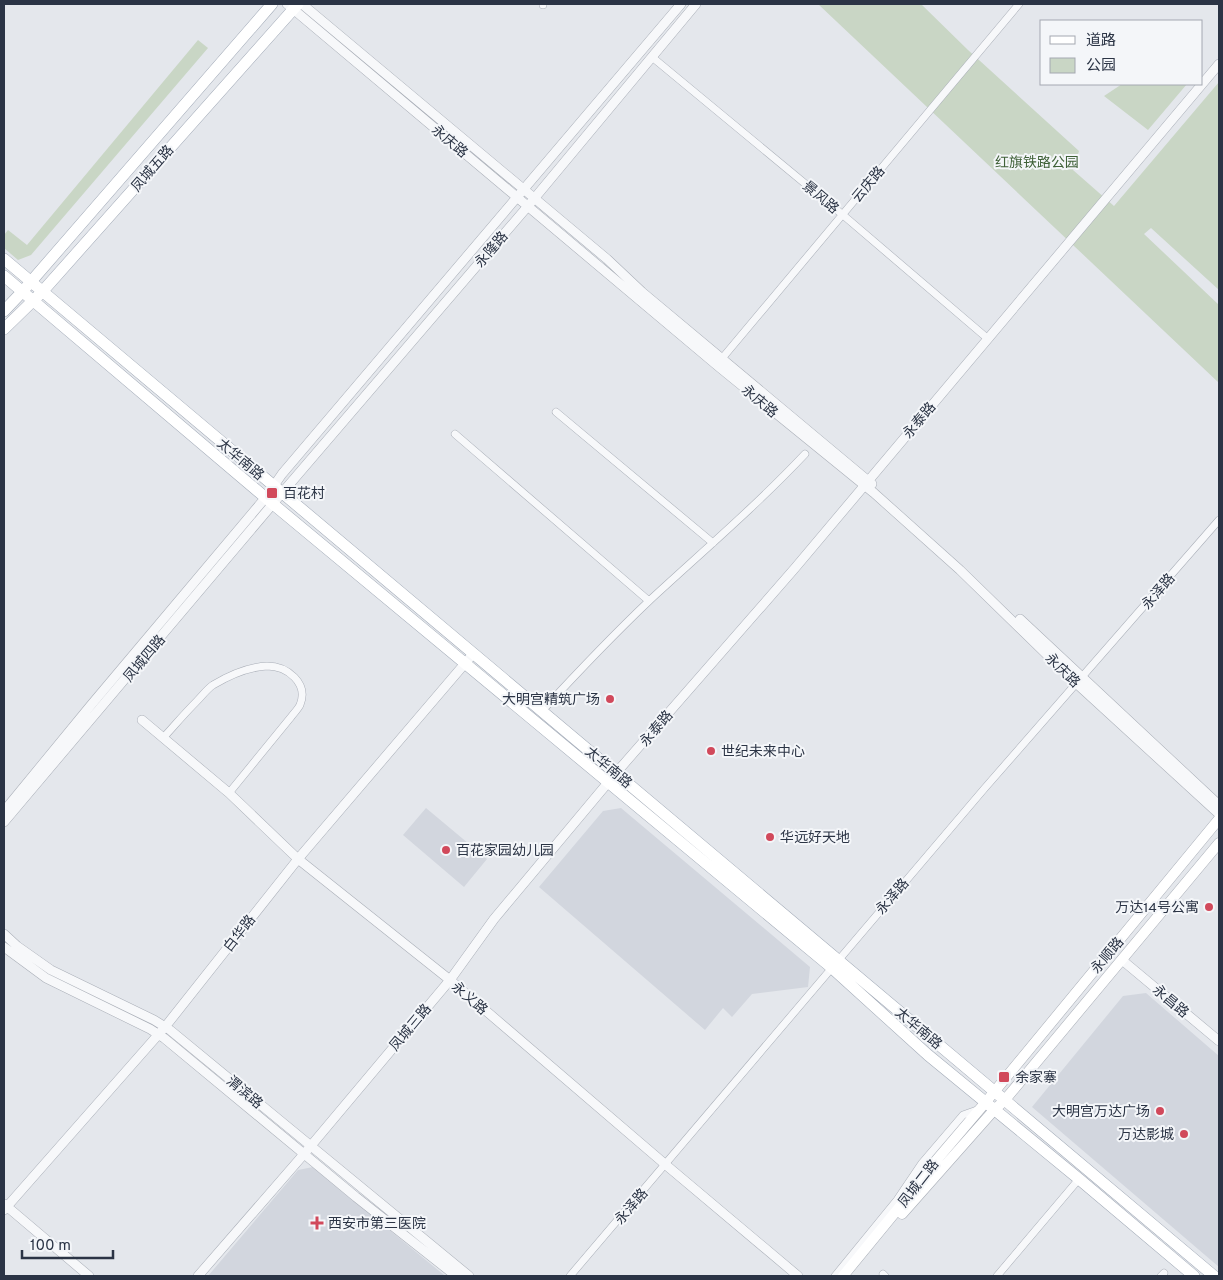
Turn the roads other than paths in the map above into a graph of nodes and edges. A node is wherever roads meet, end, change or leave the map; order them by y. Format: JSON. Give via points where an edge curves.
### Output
{"nodes":[{"id":1,"x":272,"y":4,"type":"edge"},
{"id":2,"x":681,"y":4,"type":"edge"},
{"id":3,"x":696,"y":4,"type":"edge"},
{"id":4,"x":1019,"y":4,"type":"edge"},
{"id":5,"x":295,"y":5,"type":"edge"},
{"id":6,"x":652,"y":57,"type":"junction"},
{"id":7,"x":1219,"y":64,"type":"edge"},
{"id":8,"x":1203,"y":83,"type":"edge"},
{"id":9,"x":1201,"y":85,"type":"edge"},
{"id":10,"x":521,"y":194,"type":"junction"},
{"id":11,"x":531,"y":202,"type":"junction"},
{"id":12,"x":843,"y":215,"type":"junction"},
{"id":13,"x":4,"y":259,"type":"edge"},
{"id":14,"x":4,"y":276,"type":"edge"},
{"id":15,"x":31,"y":281,"type":"junction"},
{"id":16,"x":22,"y":292,"type":"junction"},
{"id":17,"x":42,"y":292,"type":"junction"},
{"id":18,"x":33,"y":300,"type":"junction"},
{"id":19,"x":4,"y":311,"type":"edge"},
{"id":20,"x":4,"y":329,"type":"edge"},
{"id":21,"x":987,"y":338,"type":"junction"},
{"id":22,"x":719,"y":362,"type":"junction"},
{"id":23,"x":556,"y":412,"type":"dead end"},
{"id":24,"x":456,"y":434,"type":"dead end"},
{"id":25,"x":805,"y":454,"type":"dead end"},
{"id":26,"x":866,"y":483,"type":"junction"},
{"id":27,"x":273,"y":485,"type":"junction"},
{"id":28,"x":282,"y":493,"type":"junction"},
{"id":29,"x":270,"y":501,"type":"junction"},
{"id":30,"x":1219,"y":520,"type":"edge"},
{"id":31,"x":713,"y":543,"type":"junction"},
{"id":32,"x":649,"y":601,"type":"junction"},
{"id":33,"x":473,"y":654,"type":"junction"},
{"id":34,"x":465,"y":664,"type":"junction"},
{"id":35,"x":1080,"y":680,"type":"junction"},
{"id":36,"x":541,"y":712,"type":"junction"},
{"id":37,"x":142,"y":720,"type":"dead end"},
{"id":38,"x":163,"y":738,"type":"junction"},
{"id":39,"x":612,"y":778,"type":"junction"},
{"id":40,"x":229,"y":793,"type":"junction"},
{"id":41,"x":1219,"y":805,"type":"edge"},
{"id":42,"x":4,"y":811,"type":"edge"},
{"id":43,"x":1219,"y":814,"type":"edge"},
{"id":44,"x":1219,"y":818,"type":"edge"},
{"id":45,"x":4,"y":822,"type":"edge"},
{"id":46,"x":1219,"y":843,"type":"edge"},
{"id":47,"x":298,"y":858,"type":"junction"},
{"id":48,"x":4,"y":934,"type":"edge"},
{"id":49,"x":4,"y":947,"type":"edge"},
{"id":50,"x":1122,"y":960,"type":"junction"},
{"id":51,"x":834,"y":964,"type":"junction"},
{"id":52,"x":450,"y":980,"type":"junction"},
{"id":53,"x":162,"y":1030,"type":"junction"},
{"id":54,"x":1219,"y":1041,"type":"edge"},
{"id":55,"x":994,"y":1091,"type":"junction"},
{"id":56,"x":1004,"y":1101,"type":"junction"},
{"id":57,"x":986,"y":1107,"type":"junction"},
{"id":58,"x":310,"y":1146,"type":"junction"},
{"id":59,"x":304,"y":1154,"type":"junction"},
{"id":60,"x":666,"y":1165,"type":"junction"},
{"id":61,"x":1079,"y":1179,"type":"junction"},
{"id":62,"x":5,"y":1207,"type":"edge"},
{"id":63,"x":90,"y":1276,"type":"edge"},
{"id":64,"x":198,"y":1276,"type":"edge"},
{"id":65,"x":456,"y":1276,"type":"edge"},
{"id":66,"x":469,"y":1276,"type":"edge"},
{"id":67,"x":570,"y":1276,"type":"edge"},
{"id":68,"x":798,"y":1276,"type":"edge"},
{"id":69,"x":835,"y":1276,"type":"edge"},
{"id":70,"x":843,"y":1276,"type":"edge"},
{"id":71,"x":850,"y":1276,"type":"edge"},
{"id":72,"x":996,"y":1276,"type":"edge"},
{"id":73,"x":1194,"y":1276,"type":"edge"},
{"id":74,"x":1214,"y":1276,"type":"edge"}],
"edges":[{"from":1,"to":15,"type":"main road","name":"凤城五路"},
{"from":2,"to":10,"type":"street","name":"永隆路"},
{"from":3,"to":6,"type":"street","name":"永隆路"},
{"from":4,"to":12,"type":"street","name":"云庆路"},
{"from":5,"to":10,"type":"street","name":"永庆路"},
{"from":5,"to":17,"type":"main road","name":"凤城五路"},
{"from":6,"to":11,"type":"street","name":"永隆路"},
{"from":6,"to":12,"type":"street","name":"景风路"},
{"from":7,"to":8,"type":"street","name":"永泰路"},
{"from":9,"to":21,"type":"street","name":"永泰路"},
{"from":10,"to":11,"type":"street","name":"永庆路"},
{"from":10,"to":27,"type":"street","name":"永隆路"},
{"from":11,"to":22,"type":"street","name":"永庆路"},
{"from":11,"to":28,"type":"street","name":"永隆路"},
{"from":12,"to":21,"type":"street","name":"景风路"},
{"from":12,"to":22,"type":"street","name":"云庆路"},
{"from":13,"to":15,"type":"main road","name":"太华南路"},
{"from":14,"to":16,"type":"main road","name":"太华南路"},
{"from":15,"to":16,"type":"main road","name":"凤城五路"},
{"from":15,"to":17,"type":"main road","name":"太华南路"},
{"from":16,"to":18,"type":"main road","name":"太华南路"},
{"from":16,"to":19,"type":"main road","name":"凤城五路"},
{"from":17,"to":18,"type":"main road","name":"凤城五路"},
{"from":17,"to":27,"type":"main road","name":"太华南路"},
{"from":18,"to":20,"type":"main road","name":"凤城五路"},
{"from":18,"to":29,"type":"main road","name":"太华南路"},
{"from":21,"to":26,"type":"street","name":"永泰路"},
{"from":22,"to":26,"type":"street","name":"永庆路"},
{"from":23,"to":31,"type":"street"},
{"from":24,"to":32,"type":"street"},
{"from":25,"to":31,"type":"street","via":[[774,488]]},
{"from":26,"to":35,"type":"street","name":"永庆路"},
{"from":26,"to":39,"type":"street","name":"永泰路"},
{"from":27,"to":28,"type":"main road","name":"太华南路"},
{"from":27,"to":29,"type":"street","name":"凤城四路"},
{"from":28,"to":29,"type":"street","name":"凤城四路"},
{"from":28,"to":33,"type":"main road","name":"太华南路"},
{"from":29,"to":34,"type":"main road","name":"太华南路"},
{"from":29,"to":42,"type":"street","name":"凤城四路","via":[[91,705]]},
{"from":29,"to":45,"type":"street","name":"凤城四路"},
{"from":30,"to":35,"type":"street","name":"永泽路"},
{"from":31,"to":32,"type":"street"},
{"from":32,"to":36,"type":"street"},
{"from":33,"to":34,"type":"street","name":"白华路"},
{"from":33,"to":36,"type":"main road","name":"太华南路"},
{"from":34,"to":39,"type":"main road","name":"太华南路"},
{"from":34,"to":47,"type":"street","name":"白华路"},
{"from":35,"to":41,"type":"street","name":"永庆路"},
{"from":35,"to":43,"type":"street","name":"永庆路"},
{"from":35,"to":51,"type":"street","name":"永泽路"},
{"from":36,"to":39,"type":"main road","name":"太华南路"},
{"from":37,"to":38,"type":"street","name":"永义路"},
{"from":38,"to":40,"type":"street","name":"永义路"},
{"from":38,"to":40,"type":"street","via":[[211,686],[228,677],[266,666],[290,672],[302,688],[300,704]]},
{"from":39,"to":51,"type":"main road","name":"太华南路"},
{"from":39,"to":52,"type":"street","name":"凤城三路","via":[[494,919]]},
{"from":40,"to":47,"type":"street","name":"永义路"},
{"from":44,"to":55,"type":"main road","name":"永顺路"},
{"from":46,"to":50,"type":"main road","name":"永顺路"},
{"from":47,"to":52,"type":"street","name":"永义路"},
{"from":47,"to":53,"type":"street","name":"白华路"},
{"from":48,"to":53,"type":"street","name":"渭滨路","via":[[51,970],[154,1020]]},
{"from":49,"to":53,"type":"street","name":"渭滨路","via":[[46,978]]},
{"from":50,"to":54,"type":"street","name":"永昌路"},
{"from":50,"to":56,"type":"main road","name":"永顺路"},
{"from":51,"to":55,"type":"main road","name":"太华南路"},
{"from":51,"to":57,"type":"main road","name":"太华南路"},
{"from":51,"to":60,"type":"street","name":"永泽路"},
{"from":52,"to":58,"type":"street","name":"凤城三路"},
{"from":52,"to":60,"type":"street","name":"永义路"},
{"from":53,"to":58,"type":"street","name":"渭滨路"},
{"from":53,"to":59,"type":"street","name":"渭滨路"},
{"from":53,"to":62,"type":"street","name":"白华路"},
{"from":55,"to":56,"type":"main road","name":"太华南路"},
{"from":55,"to":57,"type":"main road","name":"凤城二路"},
{"from":56,"to":57,"type":"main road","name":"凤城二路"},
{"from":56,"to":74,"type":"main road","name":"太华南路"},
{"from":57,"to":61,"type":"main road","name":"太华南路"},
{"from":57,"to":69,"type":"street","via":[[963,1115]]},
{"from":57,"to":70,"type":"main road","name":"凤城二路","via":[[928,1170]]},
{"from":57,"to":71,"type":"main road","name":"凤城二路"},
{"from":58,"to":59,"type":"street","name":"凤城三路"},
{"from":58,"to":66,"type":"street","name":"渭滨路"},
{"from":59,"to":64,"type":"street","name":"凤城三路"},
{"from":59,"to":65,"type":"street","name":"渭滨路"},
{"from":60,"to":67,"type":"street","name":"永泽路"},
{"from":60,"to":68,"type":"street","name":"永义路"},
{"from":61,"to":72,"type":"street"},
{"from":61,"to":73,"type":"main road","name":"太华南路"},
{"from":62,"to":63,"type":"street"}]}
